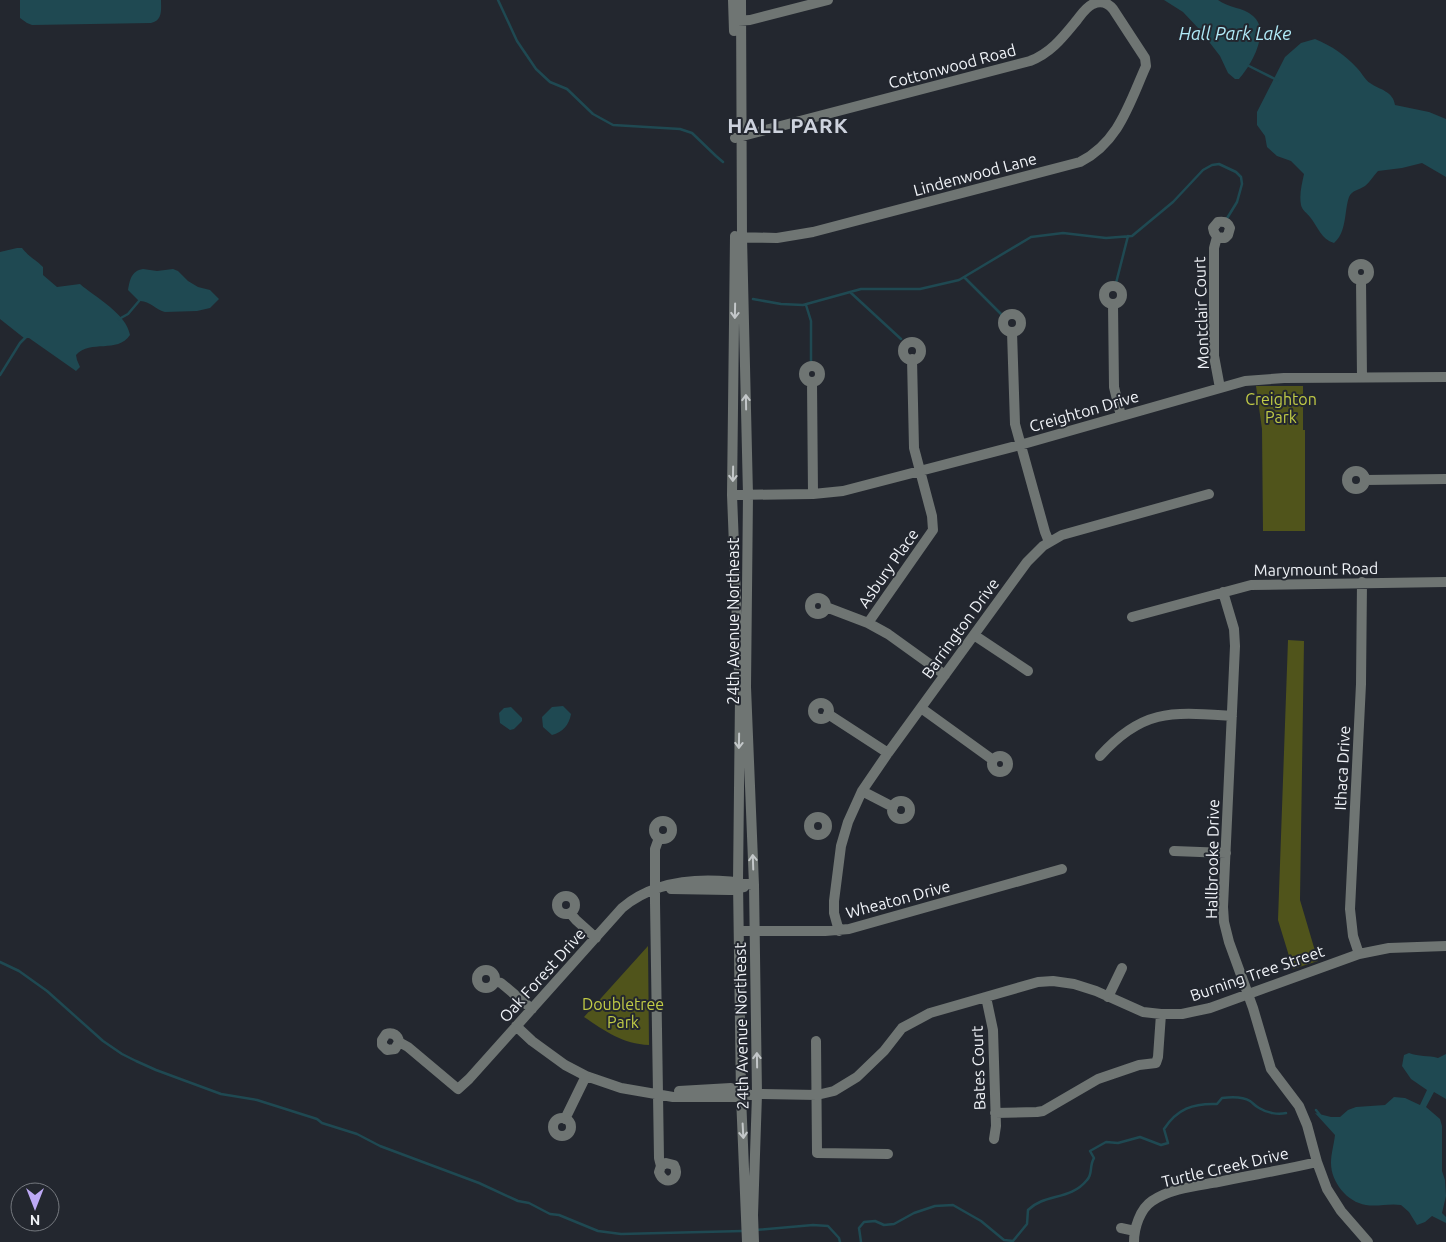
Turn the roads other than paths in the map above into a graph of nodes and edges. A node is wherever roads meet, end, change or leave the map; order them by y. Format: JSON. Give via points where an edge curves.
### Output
{"nodes":[{"id":1,"x":733,"y":0,"type":"edge"},
{"id":2,"x":741,"y":0,"type":"edge"},
{"id":3,"x":828,"y":0,"type":"edge"},
{"id":4,"x":737,"y":20,"type":"junction"},
{"id":5,"x":1137,"y":44,"type":"joint"},
{"id":6,"x":738,"y":137,"type":"junction"},
{"id":7,"x":739,"y":237,"type":"junction"},
{"id":8,"x":1217,"y":237,"type":"dead end"},
{"id":9,"x":1361,"y":280,"type":"dead end"},
{"id":10,"x":1113,"y":304,"type":"dead end"},
{"id":11,"x":1012,"y":332,"type":"dead end"},
{"id":12,"x":912,"y":359,"type":"dead end"},
{"id":13,"x":1362,"y":378,"type":"junction"},
{"id":14,"x":1446,"y":378,"type":"edge"},
{"id":15,"x":812,"y":382,"type":"dead end"},
{"id":16,"x":1220,"y":388,"type":"junction"},
{"id":17,"x":1121,"y":416,"type":"junction"},
{"id":18,"x":1020,"y":444,"type":"junction"},
{"id":19,"x":920,"y":472,"type":"junction"},
{"id":20,"x":1446,"y":479,"type":"edge"},
{"id":21,"x":1365,"y":480,"type":"dead end"},
{"id":22,"x":813,"y":494,"type":"junction"},
{"id":23,"x":1209,"y":494,"type":"dead end"},
{"id":24,"x":732,"y":495,"type":"junction"},
{"id":25,"x":748,"y":495,"type":"junction"},
{"id":26,"x":1049,"y":542,"type":"junction"},
{"id":27,"x":1362,"y":582,"type":"junction"},
{"id":28,"x":1446,"y":582,"type":"edge"},
{"id":29,"x":1223,"y":592,"type":"junction"},
{"id":30,"x":826,"y":607,"type":"dead end"},
{"id":31,"x":1132,"y":617,"type":"dead end"},
{"id":32,"x":868,"y":623,"type":"junction"},
{"id":33,"x":974,"y":635,"type":"junction"},
{"id":34,"x":1028,"y":671,"type":"dead end"},
{"id":35,"x":945,"y":675,"type":"junction"},
{"id":36,"x":921,"y":708,"type":"junction"},
{"id":37,"x":828,"y":714,"type":"dead end"},
{"id":38,"x":1232,"y":716,"type":"junction"},
{"id":39,"x":888,"y":753,"type":"junction"},
{"id":40,"x":1100,"y":756,"type":"dead end"},
{"id":41,"x":993,"y":760,"type":"dead end"},
{"id":42,"x":862,"y":791,"type":"junction"},
{"id":43,"x":893,"y":806,"type":"dead end"},
{"id":44,"x":827,"y":828,"type":"dead end"},
{"id":45,"x":844,"y":834,"type":"junction"},
{"id":46,"x":659,"y":838,"type":"dead end"},
{"id":47,"x":1174,"y":851,"type":"dead end"},
{"id":48,"x":1226,"y":854,"type":"junction"},
{"id":49,"x":1062,"y":869,"type":"dead end"},
{"id":50,"x":738,"y":885,"type":"junction"},
{"id":51,"x":754,"y":885,"type":"junction"},
{"id":52,"x":655,"y":888,"type":"junction"},
{"id":53,"x":570,"y":913,"type":"dead end"},
{"id":54,"x":839,"y":930,"type":"junction"},
{"id":55,"x":739,"y":931,"type":"junction"},
{"id":56,"x":755,"y":931,"type":"junction"},
{"id":57,"x":596,"y":938,"type":"junction"},
{"id":58,"x":1446,"y":946,"type":"edge"},
{"id":59,"x":1359,"y":954,"type":"junction"},
{"id":60,"x":1122,"y":968,"type":"dead end"},
{"id":61,"x":495,"y":981,"type":"dead end"},
{"id":62,"x":1248,"y":994,"type":"junction"},
{"id":63,"x":986,"y":997,"type":"junction"},
{"id":64,"x":1108,"y":997,"type":"junction"},
{"id":65,"x":532,"y":1009,"type":"junction"},
{"id":66,"x":1161,"y":1014,"type":"junction"},
{"id":67,"x":516,"y":1026,"type":"junction"},
{"id":68,"x":816,"y":1041,"type":"dead end"},
{"id":69,"x":399,"y":1042,"type":"dead end"},
{"id":70,"x":586,"y":1076,"type":"junction"},
{"id":71,"x":741,"y":1093,"type":"junction"},
{"id":72,"x":659,"y":1094,"type":"junction"},
{"id":73,"x":757,"y":1094,"type":"junction"},
{"id":74,"x":817,"y":1094,"type":"junction"},
{"id":75,"x":995,"y":1113,"type":"junction"},
{"id":76,"x":565,"y":1119,"type":"dead end"},
{"id":77,"x":994,"y":1139,"type":"dead end"},
{"id":78,"x":888,"y":1154,"type":"dead end"},
{"id":79,"x":1317,"y":1162,"type":"junction"},
{"id":80,"x":661,"y":1166,"type":"dead end"},
{"id":81,"x":750,"y":1214,"type":"junction"},
{"id":82,"x":1121,"y":1228,"type":"dead end"},
{"id":83,"x":1134,"y":1237,"type":"edge"},
{"id":84,"x":751,"y":1238,"type":"edge"},
{"id":85,"x":1368,"y":1242,"type":"edge"}],
"edges":[{"from":1,"to":4,"type":"street","name":"24th Avenue Northeast"},
{"from":2,"to":4,"type":"street","name":"24th Avenue Northeast"},
{"from":3,"to":4,"type":"street","via":[[750,20]]},
{"from":4,"to":6,"type":"street","name":"24th Avenue Northeast"},
{"from":5,"to":6,"type":"street","name":"Cottonwood Road","via":[[1109,5],[1097,2],[1087,8],[1049,51],[1030,61]]},
{"from":5,"to":7,"type":"street","name":"Lindenwood Lane","via":[[1146,66],[1120,124],[1106,144],[1080,162],[812,232],[777,238]]},
{"from":6,"to":7,"type":"street","name":"24th Avenue Northeast"},
{"from":7,"to":24,"type":"street","name":"24th Avenue Northeast","one_way":true},
{"from":25,"to":7,"type":"street","name":"24th Avenue Northeast","one_way":true},
{"from":8,"to":16,"type":"street","name":"Montclair Court","via":[[1214,248],[1214,356]]},
{"from":9,"to":13,"type":"street"},
{"from":10,"to":17,"type":"street","via":[[1114,387]]},
{"from":11,"to":18,"type":"street","via":[[1014,416]]},
{"from":12,"to":19,"type":"street","name":"Asbury Place","via":[[913,439]]},
{"from":13,"to":14,"type":"street","name":"Creighton Drive"},
{"from":13,"to":16,"type":"street","name":"Creighton Drive","via":[[1267,378]]},
{"from":15,"to":22,"type":"street"},
{"from":16,"to":17,"type":"street","name":"Creighton Drive"},
{"from":17,"to":18,"type":"street","name":"Creighton Drive"},
{"from":18,"to":19,"type":"street","name":"Creighton Drive"},
{"from":18,"to":26,"type":"street"},
{"from":19,"to":22,"type":"street","name":"Creighton Drive","via":[[843,491]]},
{"from":19,"to":32,"type":"street","name":"Asbury Place","via":[[932,516],[932,530]]},
{"from":20,"to":21,"type":"street"},
{"from":22,"to":25,"type":"street","name":"Creighton Drive"},
{"from":23,"to":26,"type":"street","name":"Barrington Drive","via":[[1084,528]]},
{"from":24,"to":25,"type":"street","name":"Creighton Drive"},
{"from":24,"to":50,"type":"street","name":"24th Avenue Northeast","one_way":true,"via":[[740,697]]},
{"from":51,"to":25,"type":"street","name":"24th Avenue Northeast","one_way":true,"via":[[746,687]]},
{"from":26,"to":33,"type":"street","name":"Barrington Drive","via":[[1016,575]]},
{"from":27,"to":28,"type":"street","name":"Marymount Road"},
{"from":27,"to":29,"type":"street","name":"Marymount Road","via":[[1261,584]]},
{"from":27,"to":59,"type":"street","name":"Ithaca Drive","via":[[1361,684],[1350,909],[1350,922]]},
{"from":29,"to":31,"type":"street","name":"Marymount Road"},
{"from":29,"to":38,"type":"street","name":"Hallbrooke Drive","via":[[1235,636]]},
{"from":30,"to":32,"type":"street"},
{"from":32,"to":35,"type":"street"},
{"from":33,"to":34,"type":"street"},
{"from":33,"to":35,"type":"street","name":"Barrington Drive"},
{"from":35,"to":36,"type":"street","name":"Barrington Drive"},
{"from":36,"to":39,"type":"street","name":"Barrington Drive"},
{"from":36,"to":41,"type":"street"},
{"from":37,"to":39,"type":"street"},
{"from":38,"to":40,"type":"street","via":[[1172,714],[1155,717],[1131,727]]},
{"from":38,"to":48,"type":"street","name":"Hallbrooke Drive"},
{"from":39,"to":42,"type":"street","name":"Barrington Drive"},
{"from":42,"to":43,"type":"street"},
{"from":42,"to":45,"type":"street","name":"Barrington Drive"},
{"from":44,"to":45,"type":"street"},
{"from":45,"to":54,"type":"street","name":"Barrington Drive","via":[[837,887],[841,914]]},
{"from":46,"to":52,"type":"street","via":[[655,849]]},
{"from":47,"to":48,"type":"street"},
{"from":48,"to":62,"type":"street","name":"Hallbrooke Drive","via":[[1224,922]]},
{"from":49,"to":54,"type":"street","name":"Wheaton Drive"},
{"from":50,"to":51,"type":"street","name":"Oak Forest Drive"},
{"from":50,"to":52,"type":"street","name":"Oak Forest Drive","via":[[728,881],[671,883]]},
{"from":50,"to":55,"type":"street","name":"24th Avenue Northeast"},
{"from":51,"to":56,"type":"street","name":"24th Avenue Northeast"},
{"from":52,"to":57,"type":"street","name":"Oak Forest Drive","via":[[631,900]]},
{"from":52,"to":72,"type":"street"},
{"from":53,"to":57,"type":"street"},
{"from":54,"to":56,"type":"street","name":"Wheaton Drive"},
{"from":55,"to":56,"type":"street","name":"Wheaton Drive"},
{"from":55,"to":71,"type":"street","name":"24th Avenue Northeast"},
{"from":73,"to":56,"type":"street","name":"24th Avenue Northeast","one_way":true},
{"from":57,"to":65,"type":"street","name":"Oak Forest Drive"},
{"from":58,"to":59,"type":"street","name":"Burning Tree Street","via":[[1389,948]]},
{"from":59,"to":62,"type":"street","name":"Burning Tree Street"},
{"from":60,"to":64,"type":"street"},
{"from":61,"to":65,"type":"street"},
{"from":62,"to":66,"type":"street","name":"Burning Tree Street","via":[[1199,1012]]},
{"from":62,"to":79,"type":"street","name":"Hallbrooke Drive","via":[[1271,1069],[1299,1106]]},
{"from":63,"to":64,"type":"street","name":"Burning Tree Street","via":[[1038,982],[1053,981],[1074,984]]},
{"from":63,"to":74,"type":"street","name":"Burning Tree Street","via":[[930,1013],[902,1028],[857,1077],[834,1091]]},
{"from":63,"to":75,"type":"street","name":"Bates Court","via":[[993,1030]]},
{"from":64,"to":66,"type":"street","name":"Burning Tree Street","via":[[1136,1009]]},
{"from":65,"to":67,"type":"street","name":"Oak Forest Drive"},
{"from":66,"to":75,"type":"street","via":[[1156,1063],[1098,1079],[1043,1111]]},
{"from":67,"to":69,"type":"street","name":"Oak Forest Drive","via":[[458,1089]]},
{"from":67,"to":70,"type":"street","name":"Burning Tree Street","via":[[553,1057]]},
{"from":68,"to":74,"type":"street"},
{"from":70,"to":72,"type":"street","name":"Burning Tree Street","via":[[621,1088]]},
{"from":70,"to":76,"type":"street"},
{"from":71,"to":72,"type":"street","name":"Burning Tree Street","via":[[731,1088]]},
{"from":71,"to":73,"type":"street","name":"Burning Tree Street"},
{"from":71,"to":81,"type":"street","name":"24th Avenue Northeast","one_way":true},
{"from":72,"to":80,"type":"street"},
{"from":73,"to":74,"type":"street","name":"Burning Tree Street"},
{"from":73,"to":81,"type":"street","name":"24th Avenue Northeast"},
{"from":74,"to":78,"type":"street","via":[[817,1153]]},
{"from":75,"to":77,"type":"street","name":"Bates Court"},
{"from":79,"to":83,"type":"street","name":"Turtle Creek Drive","via":[[1172,1192],[1152,1200],[1140,1217]]},
{"from":79,"to":85,"type":"street","name":"Hallbrooke Drive","via":[[1333,1199]]},
{"from":81,"to":84,"type":"street","name":"24th Avenue Northeast"},
{"from":82,"to":83,"type":"street"}]}
